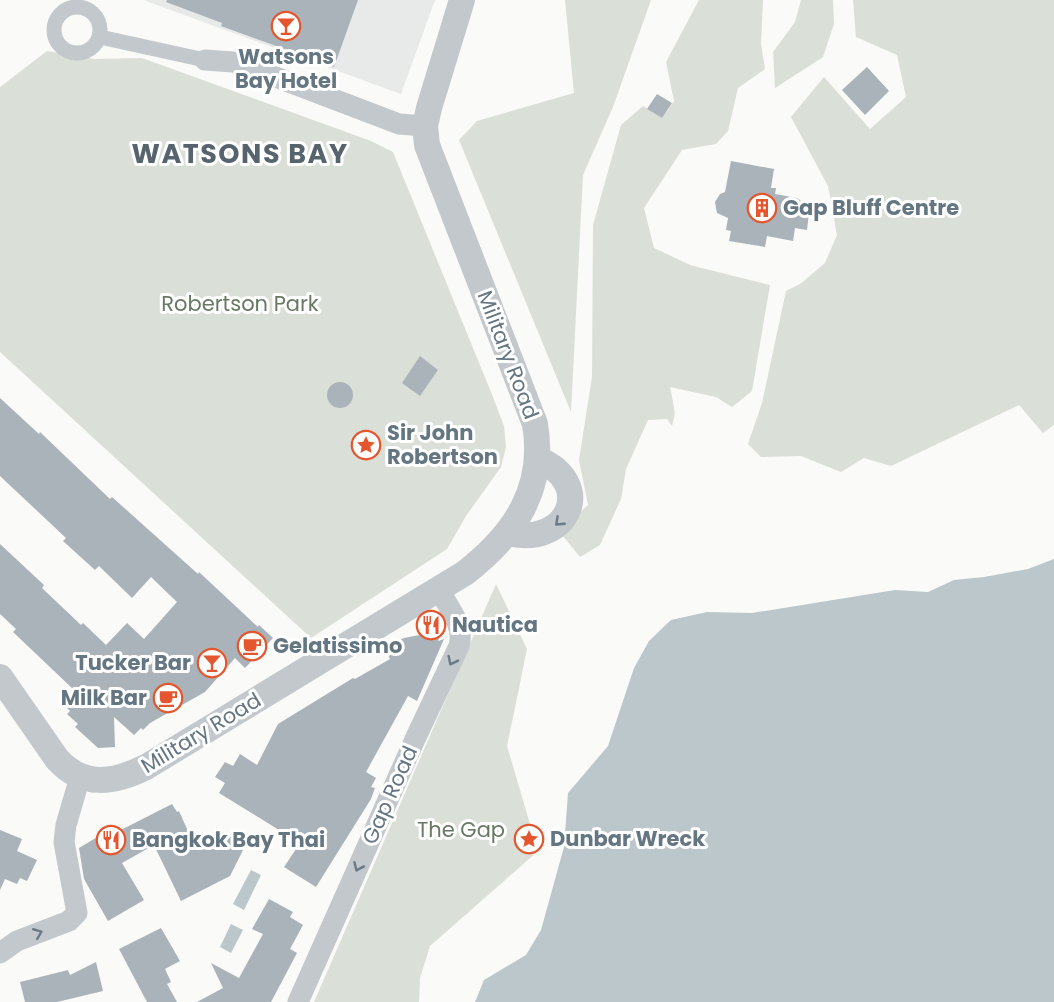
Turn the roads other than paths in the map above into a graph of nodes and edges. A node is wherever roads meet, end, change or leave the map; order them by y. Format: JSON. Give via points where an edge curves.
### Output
{"nodes":[{"id":1,"x":462,"y":0,"type":"edge"},
{"id":2,"x":100,"y":37,"type":"dead end"},
{"id":3,"x":205,"y":60,"type":"joint"},
{"id":4,"x":425,"y":126,"type":"junction"},
{"id":5,"x":538,"y":459,"type":"junction"},
{"id":6,"x":508,"y":533,"type":"junction"},
{"id":7,"x":438,"y":589,"type":"junction"},
{"id":8,"x":0,"y":677,"type":"edge"},
{"id":9,"x":80,"y":777,"type":"junction"},
{"id":10,"x":0,"y":953,"type":"edge"},
{"id":11,"x":298,"y":1002,"type":"edge"}],
"edges":[{"from":1,"to":4,"type":"street"},
{"from":2,"to":3,"type":"street"},
{"from":3,"to":4,"type":"street","via":[[244,65],[399,124]]},
{"from":4,"to":5,"type":"street","name":"Military Road","via":[[430,158],[531,409]]},
{"from":5,"to":6,"type":"street","name":"Military Road","via":[[529,495]]},
{"from":5,"to":6,"type":"street","one_way":true,"via":[[560,473],[570,493],[569,507],[562,521],[548,531],[523,537]]},
{"from":6,"to":7,"type":"street","name":"Military Road","via":[[486,557]]},
{"from":7,"to":9,"type":"street","name":"Military Road","via":[[146,767],[115,780]]},
{"from":7,"to":11,"type":"street","name":"Gap Road","one_way":true,"via":[[462,634],[459,646]]},
{"from":8,"to":9,"type":"street","via":[[57,759]]},
{"from":10,"to":9,"type":"street","one_way":true,"via":[[17,941],[69,921],[77,913],[64,842]]}]}
